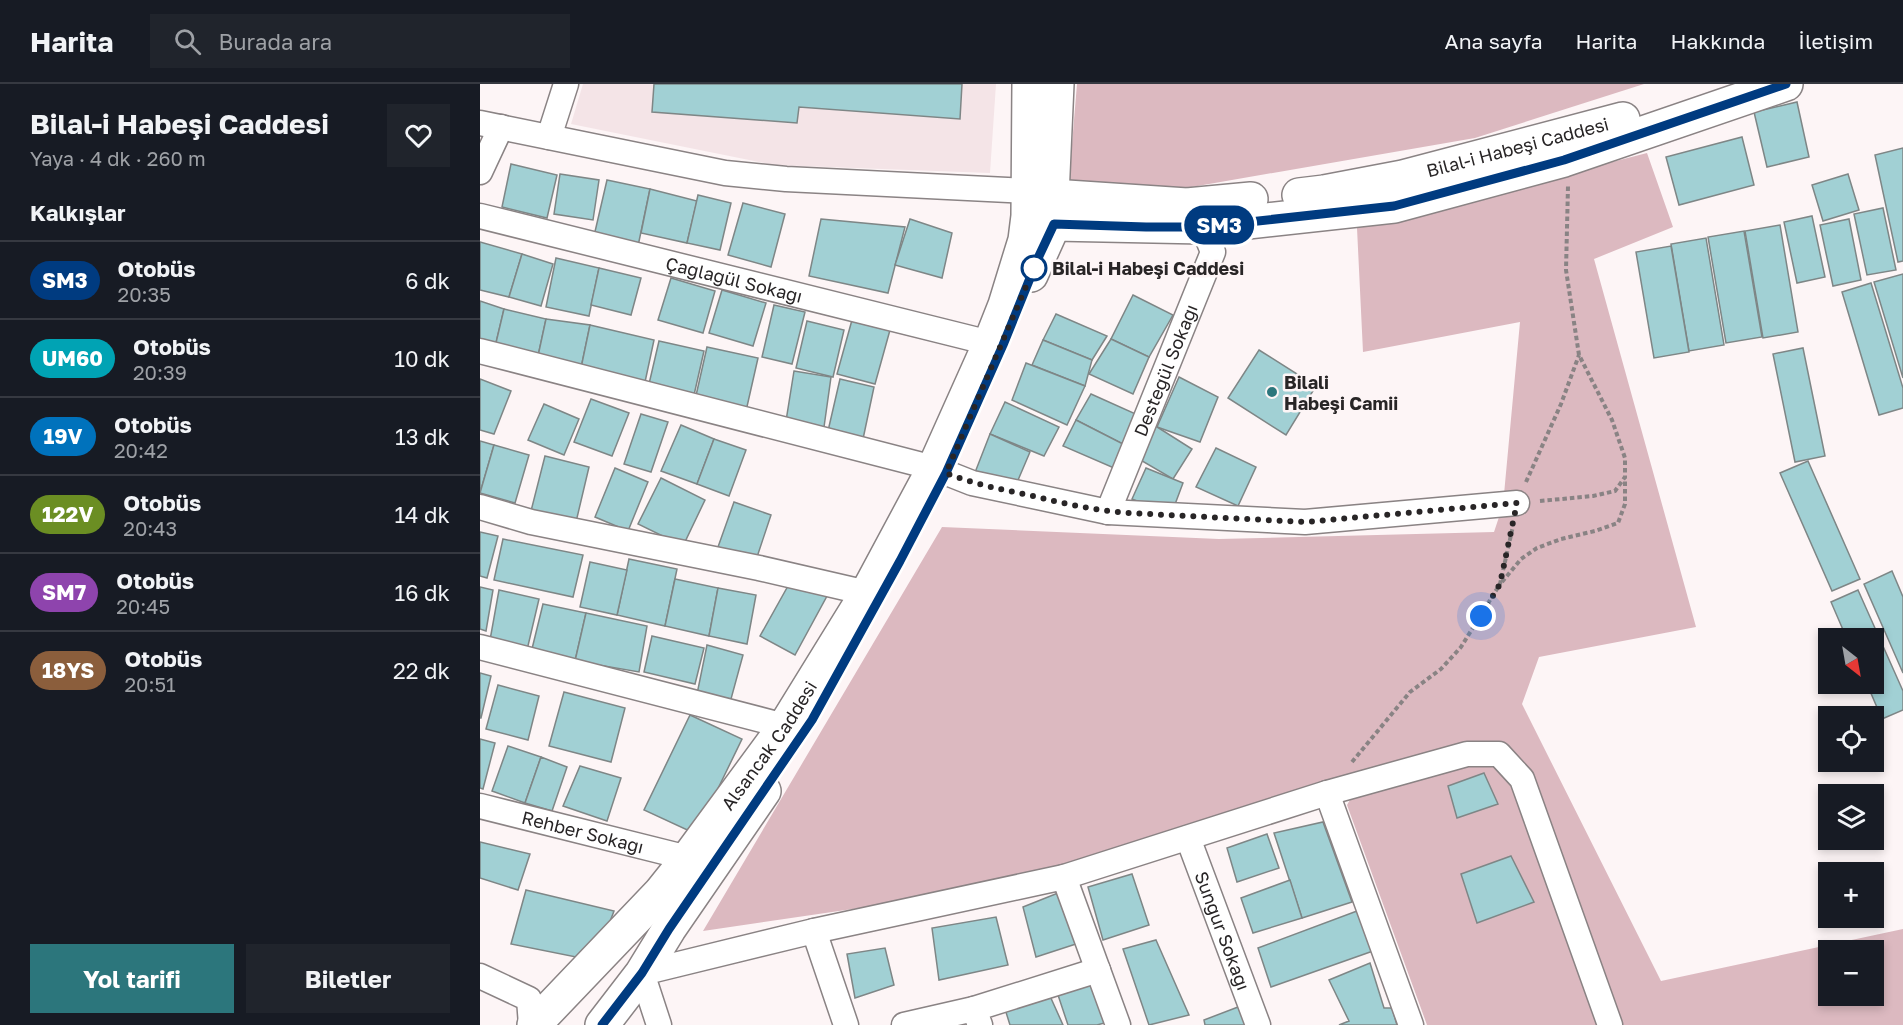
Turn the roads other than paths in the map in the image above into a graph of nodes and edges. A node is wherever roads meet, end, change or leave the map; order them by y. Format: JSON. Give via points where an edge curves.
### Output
{"nodes":[{"id":1,"x":566,"y":84,"type":"edge"},
{"id":2,"x":1029,"y":84,"type":"edge"},
{"id":3,"x":1057,"y":84,"type":"edge"},
{"id":4,"x":1727,"y":84,"type":"edge"},
{"id":5,"x":1786,"y":84,"type":"edge"},
{"id":6,"x":491,"y":125,"type":"edge"},
{"id":7,"x":549,"y":137,"type":"junction"},
{"id":8,"x":480,"y":172,"type":"edge"},
{"id":9,"x":1040,"y":207,"type":"junction"},
{"id":10,"x":480,"y":216,"type":"edge"},
{"id":11,"x":1203,"y":227,"type":"junction"},
{"id":12,"x":990,"y":343,"type":"junction"},
{"id":13,"x":480,"y":351,"type":"edge"},
{"id":14,"x":951,"y":475,"type":"junction"},
{"id":15,"x":1517,"y":503,"type":"road end"},
{"id":16,"x":480,"y":507,"type":"edge"},
{"id":17,"x":1108,"y":512,"type":"junction"},
{"id":18,"x":867,"y":593,"type":"junction"},
{"id":19,"x":480,"y":647,"type":"edge"},
{"id":20,"x":785,"y":726,"type":"junction"},
{"id":21,"x":1328,"y":793,"type":"junction"},
{"id":22,"x":480,"y":806,"type":"edge"},
{"id":23,"x":1188,"y":838,"type":"junction"},
{"id":24,"x":688,"y":858,"type":"junction"},
{"id":25,"x":1064,"y":877,"type":"junction"},
{"id":26,"x":814,"y":931,"type":"junction"},
{"id":27,"x":1098,"y":970,"type":"junction"},
{"id":28,"x":642,"y":973,"type":"junction"},
{"id":29,"x":480,"y":976,"type":"edge"},
{"id":30,"x":977,"y":1017,"type":"edge"},
{"id":31,"x":533,"y":1025,"type":"edge"},
{"id":32,"x":551,"y":1025,"type":"edge"},
{"id":33,"x":566,"y":1025,"type":"edge"},
{"id":34,"x":602,"y":1025,"type":"edge"},
{"id":35,"x":659,"y":1025,"type":"edge"},
{"id":36,"x":846,"y":1025,"type":"edge"},
{"id":37,"x":904,"y":1025,"type":"edge"},
{"id":38,"x":1118,"y":1025,"type":"edge"},
{"id":39,"x":1257,"y":1025,"type":"edge"},
{"id":40,"x":1411,"y":1025,"type":"edge"},
{"id":41,"x":1610,"y":1025,"type":"edge"}],
"edges":[{"from":1,"to":7,"type":"street"},
{"from":2,"to":9,"type":"street","name":"Alsancak Caddesi"},
{"from":3,"to":9,"type":"street","name":"Alsancak Caddesi"},
{"from":4,"to":9,"type":"street","name":"Bilal-i Habeşi Caddesi","via":[[1647,112],[1403,177],[1324,192],[1187,205]]},
{"from":5,"to":11,"type":"street","name":"Bilal-i Habeşi Caddesi","via":[[1564,160],[1394,206]]},
{"from":6,"to":7,"type":"street"},
{"from":6,"to":8,"type":"street"},
{"from":7,"to":9,"type":"street","via":[[725,173]]},
{"from":9,"to":11,"type":"street","name":"Bilal-i Habeşi Caddesi","via":[[1146,227]]},
{"from":9,"to":12,"type":"street","name":"Alsancak Caddesi"},
{"from":9,"to":14,"type":"street","name":"Alsancak Caddesi","via":[[1039,256]]},
{"from":10,"to":12,"type":"street","name":"Çağlagül Sokağı"},
{"from":11,"to":17,"type":"street","name":"Destegül Sokağı","via":[[1213,252]]},
{"from":12,"to":14,"type":"street","name":"Alsancak Caddesi"},
{"from":13,"to":14,"type":"street"},
{"from":14,"to":17,"type":"street"},
{"from":14,"to":18,"type":"street","name":"Alsancak Caddesi"},
{"from":14,"to":28,"type":"street","name":"Alsancak Caddesi","via":[[812,720]]},
{"from":15,"to":17,"type":"street","via":[[1305,522]]},
{"from":16,"to":18,"type":"street","via":[[531,522]]},
{"from":18,"to":20,"type":"street","name":"Alsancak Caddesi"},
{"from":19,"to":20,"type":"street"},
{"from":20,"to":24,"type":"street","name":"Alsancak Caddesi"},
{"from":21,"to":23,"type":"street"},
{"from":21,"to":40,"type":"street"},
{"from":21,"to":41,"type":"street","via":[[1467,754],[1499,754],[1522,779]]},
{"from":22,"to":24,"type":"street","name":"Rehber Sokağı"},
{"from":23,"to":25,"type":"street"},
{"from":23,"to":39,"type":"street","name":"Sungur Sokağı"},
{"from":24,"to":31,"type":"street","name":"Alsancak Caddesi","via":[[660,893]]},
{"from":25,"to":26,"type":"street"},
{"from":25,"to":27,"type":"street"},
{"from":26,"to":28,"type":"street"},
{"from":26,"to":36,"type":"street"},
{"from":27,"to":30,"type":"street"},
{"from":27,"to":38,"type":"street"},
{"from":28,"to":34,"type":"street","name":"Alsancak Caddesi"},
{"from":28,"to":35,"type":"street"},
{"from":29,"to":31,"type":"street","via":[[529,999]]},
{"from":30,"to":37,"type":"street"},
{"from":32,"to":33,"type":"street"}]}
